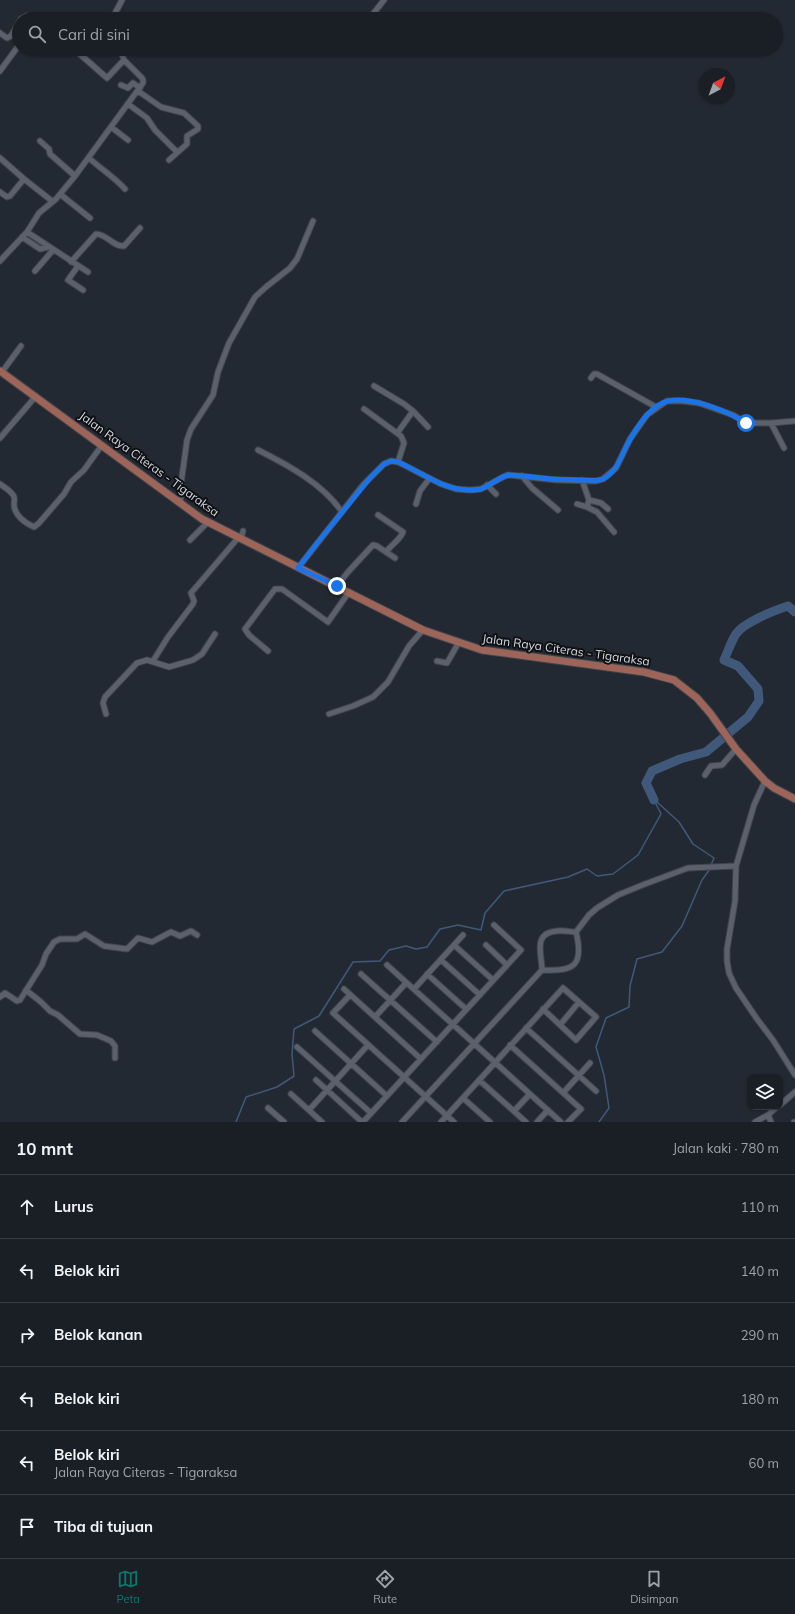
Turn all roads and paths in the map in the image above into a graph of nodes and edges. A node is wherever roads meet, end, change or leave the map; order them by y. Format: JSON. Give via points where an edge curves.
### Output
{"nodes":[{"id":1,"x":122,"y":0,"type":"edge"},
{"id":2,"x":384,"y":0,"type":"edge"},
{"id":3,"x":116,"y":12,"type":"edge"},
{"id":4,"x":375,"y":12,"type":"edge"},
{"id":5,"x":0,"y":33,"type":"edge"},
{"id":6,"x":12,"y":34,"type":"edge"},
{"id":7,"x":12,"y":55,"type":"edge"},
{"id":8,"x":82,"y":56,"type":"edge"},
{"id":9,"x":123,"y":56,"type":"edge"},
{"id":10,"x":124,"y":60,"type":"junction"},
{"id":11,"x":0,"y":71,"type":"edge"},
{"id":12,"x":122,"y":85,"type":"dead end"},
{"id":13,"x":139,"y":89,"type":"junction"},
{"id":14,"x":128,"y":104,"type":"junction"},
{"id":15,"x":111,"y":127,"type":"junction"},
{"id":16,"x":128,"y":140,"type":"dead end"},
{"id":17,"x":40,"y":141,"type":"dead end"},
{"id":18,"x":177,"y":152,"type":"junction"},
{"id":19,"x":0,"y":158,"type":"edge"},
{"id":20,"x":88,"y":158,"type":"junction"},
{"id":21,"x":169,"y":160,"type":"dead end"},
{"id":22,"x":75,"y":176,"type":"junction"},
{"id":23,"x":24,"y":179,"type":"junction"},
{"id":24,"x":125,"y":188,"type":"dead end"},
{"id":25,"x":0,"y":192,"type":"edge"},
{"id":26,"x":60,"y":194,"type":"junction"},
{"id":27,"x":52,"y":201,"type":"junction"},
{"id":28,"x":90,"y":218,"type":"dead end"},
{"id":29,"x":313,"y":221,"type":"dead end"},
{"id":30,"x":140,"y":228,"type":"dead end"},
{"id":31,"x":27,"y":232,"type":"junction"},
{"id":32,"x":22,"y":237,"type":"junction"},
{"id":33,"x":50,"y":248,"type":"junction"},
{"id":34,"x":0,"y":261,"type":"edge"},
{"id":35,"x":71,"y":262,"type":"junction"},
{"id":36,"x":78,"y":266,"type":"junction"},
{"id":37,"x":35,"y":271,"type":"dead end"},
{"id":38,"x":88,"y":272,"type":"dead end"},
{"id":39,"x":83,"y":290,"type":"dead end"},
{"id":40,"x":21,"y":346,"type":"dead end"},
{"id":41,"x":1,"y":372,"type":"edge"},
{"id":42,"x":591,"y":378,"type":"dead end"},
{"id":43,"x":374,"y":386,"type":"dead end"},
{"id":44,"x":36,"y":396,"type":"junction"},
{"id":45,"x":656,"y":408,"type":"junction"},
{"id":46,"x":364,"y":409,"type":"dead end"},
{"id":47,"x":413,"y":411,"type":"junction"},
{"id":48,"x":793,"y":422,"type":"edge"},
{"id":49,"x":771,"y":423,"type":"junction"},
{"id":50,"x":428,"y":427,"type":"dead end"},
{"id":51,"x":398,"y":432,"type":"junction"},
{"id":52,"x":0,"y":438,"type":"edge"},
{"id":53,"x":102,"y":446,"type":"junction"},
{"id":54,"x":784,"y":448,"type":"dead end"},
{"id":55,"x":258,"y":450,"type":"dead end"},
{"id":56,"x":398,"y":462,"type":"junction"},
{"id":57,"x":522,"y":476,"type":"junction"},
{"id":58,"x":429,"y":479,"type":"junction"},
{"id":59,"x":582,"y":480,"type":"junction"},
{"id":60,"x":0,"y":484,"type":"edge"},
{"id":61,"x":487,"y":485,"type":"junction"},
{"id":62,"x":496,"y":494,"type":"dead end"},
{"id":63,"x":589,"y":500,"type":"junction"},
{"id":64,"x":181,"y":504,"type":"junction"},
{"id":65,"x":416,"y":504,"type":"dead end"},
{"id":66,"x":576,"y":504,"type":"dead end"},
{"id":67,"x":586,"y":507,"type":"junction"},
{"id":68,"x":608,"y":509,"type":"dead end"},
{"id":69,"x":558,"y":510,"type":"dead end"},
{"id":70,"x":342,"y":512,"type":"junction"},
{"id":71,"x":378,"y":515,"type":"dead end"},
{"id":72,"x":208,"y":522,"type":"junction"},
{"id":73,"x":243,"y":531,"type":"dead end"},
{"id":74,"x":614,"y":532,"type":"dead end"},
{"id":75,"x":240,"y":539,"type":"junction"},
{"id":76,"x":190,"y":540,"type":"dead end"},
{"id":77,"x":386,"y":552,"type":"junction"},
{"id":78,"x":395,"y":558,"type":"dead end"},
{"id":79,"x":298,"y":568,"type":"junction"},
{"id":80,"x":337,"y":586,"type":"junction"},
{"id":81,"x":349,"y":592,"type":"junction"},
{"id":82,"x":423,"y":630,"type":"junction"},
{"id":83,"x":215,"y":634,"type":"dead end"},
{"id":84,"x":459,"y":642,"type":"junction"},
{"id":85,"x":268,"y":651,"type":"dead end"},
{"id":86,"x":153,"y":661,"type":"junction"},
{"id":87,"x":438,"y":661,"type":"dead end"},
{"id":88,"x":106,"y":714,"type":"dead end"},
{"id":89,"x":329,"y":714,"type":"dead end"},
{"id":90,"x":735,"y":747,"type":"junction"},
{"id":91,"x":705,"y":775,"type":"dead end"},
{"id":92,"x":765,"y":781,"type":"junction"},
{"id":93,"x":795,"y":799,"type":"edge"},
{"id":94,"x":736,"y":866,"type":"junction"},
{"id":95,"x":494,"y":925,"type":"dead end"},
{"id":96,"x":576,"y":932,"type":"junction"},
{"id":97,"x":197,"y":935,"type":"dead end"},
{"id":98,"x":463,"y":935,"type":"dead end"},
{"id":99,"x":454,"y":945,"type":"junction"},
{"id":100,"x":486,"y":945,"type":"dead end"},
{"id":101,"x":440,"y":960,"type":"junction"},
{"id":102,"x":387,"y":965,"type":"dead end"},
{"id":103,"x":507,"y":965,"type":"junction"},
{"id":104,"x":542,"y":970,"type":"junction"},
{"id":105,"x":361,"y":974,"type":"dead end"},
{"id":106,"x":427,"y":974,"type":"junction"},
{"id":107,"x":493,"y":980,"type":"junction"},
{"id":108,"x":406,"y":982,"type":"junction"},
{"id":109,"x":344,"y":989,"type":"dead end"},
{"id":110,"x":414,"y":989,"type":"junction"},
{"id":111,"x":26,"y":990,"type":"junction"},
{"id":112,"x":350,"y":994,"type":"junction"},
{"id":113,"x":480,"y":995,"type":"junction"},
{"id":114,"x":0,"y":997,"type":"edge"},
{"id":115,"x":391,"y":1000,"type":"junction"},
{"id":116,"x":579,"y":1002,"type":"junction"},
{"id":117,"x":466,"y":1009,"type":"junction"},
{"id":118,"x":543,"y":1009,"type":"junction"},
{"id":119,"x":375,"y":1017,"type":"junction"},
{"id":120,"x":453,"y":1024,"type":"junction"},
{"id":121,"x":560,"y":1025,"type":"junction"},
{"id":122,"x":526,"y":1028,"type":"junction"},
{"id":123,"x":315,"y":1031,"type":"dead end"},
{"id":124,"x":437,"y":1042,"type":"junction"},
{"id":125,"x":475,"y":1044,"type":"junction"},
{"id":126,"x":368,"y":1045,"type":"junction"},
{"id":127,"x":510,"y":1045,"type":"junction"},
{"id":128,"x":297,"y":1047,"type":"dead end"},
{"id":129,"x":115,"y":1058,"type":"dead end"},
{"id":130,"x":421,"y":1059,"type":"junction"},
{"id":131,"x":495,"y":1062,"type":"junction"},
{"id":132,"x":590,"y":1063,"type":"dead end"},
{"id":133,"x":351,"y":1064,"type":"junction"},
{"id":134,"x":579,"y":1075,"type":"junction"},
{"id":135,"x":795,"y":1075,"type":"edge"},
{"id":136,"x":404,"y":1077,"type":"junction"},
{"id":137,"x":316,"y":1080,"type":"dead end"},
{"id":138,"x":479,"y":1080,"type":"junction"},
{"id":139,"x":336,"y":1081,"type":"junction"},
{"id":140,"x":596,"y":1090,"type":"dead end"},
{"id":141,"x":327,"y":1091,"type":"junction"},
{"id":142,"x":795,"y":1092,"type":"edge"},
{"id":143,"x":563,"y":1093,"type":"junction"},
{"id":144,"x":291,"y":1094,"type":"dead end"},
{"id":145,"x":530,"y":1094,"type":"junction"},
{"id":146,"x":387,"y":1096,"type":"junction"},
{"id":147,"x":426,"y":1097,"type":"junction"},
{"id":148,"x":463,"y":1098,"type":"junction"},
{"id":149,"x":783,"y":1102,"type":"edge"},
{"id":150,"x":268,"y":1108,"type":"dead end"},
{"id":151,"x":309,"y":1110,"type":"junction"},
{"id":152,"x":548,"y":1110,"type":"junction"},
{"id":153,"x":774,"y":1110,"type":"edge"},
{"id":154,"x":514,"y":1111,"type":"junction"},
{"id":155,"x":371,"y":1113,"type":"junction"},
{"id":156,"x":768,"y":1115,"type":"junction"},
{"id":157,"x":446,"y":1116,"type":"junction"},
{"id":158,"x":284,"y":1122,"type":"edge"},
{"id":159,"x":322,"y":1122,"type":"edge"},
{"id":160,"x":363,"y":1122,"type":"edge"},
{"id":161,"x":402,"y":1122,"type":"edge"},
{"id":162,"x":441,"y":1122,"type":"edge"},
{"id":163,"x":454,"y":1122,"type":"edge"},
{"id":164,"x":490,"y":1122,"type":"edge"},
{"id":165,"x":526,"y":1122,"type":"edge"},
{"id":166,"x":537,"y":1122,"type":"edge"},
{"id":167,"x":561,"y":1122,"type":"edge"},
{"id":168,"x":568,"y":1122,"type":"edge"},
{"id":169,"x":754,"y":1122,"type":"edge"},
{"id":170,"x":771,"y":1122,"type":"edge"}],
"edges":[{"from":1,"to":3,"type":"street"},
{"from":2,"to":4,"type":"street"},
{"from":5,"to":6,"type":"street","via":[[7,38]]},
{"from":7,"to":11,"type":"street"},
{"from":8,"to":10,"type":"street","via":[[107,78]]},
{"from":9,"to":10,"type":"street"},
{"from":10,"to":13,"type":"street","via":[[144,80]]},
{"from":12,"to":13,"type":"street","via":[[128,88],[132,84]]},
{"from":13,"to":14,"type":"street"},
{"from":13,"to":18,"type":"street","via":[[162,107],[184,113],[198,126],[198,129],[188,136],[187,144]]},
{"from":14,"to":15,"type":"street"},
{"from":14,"to":18,"type":"street","via":[[147,118]]},
{"from":15,"to":16,"type":"street"},
{"from":15,"to":20,"type":"street"},
{"from":17,"to":22,"type":"street","via":[[49,149],[50,154]]},
{"from":18,"to":21,"type":"street"},
{"from":19,"to":23,"type":"street"},
{"from":20,"to":22,"type":"street"},
{"from":20,"to":24,"type":"street"},
{"from":22,"to":26,"type":"street"},
{"from":23,"to":25,"type":"street","via":[[10,196]]},
{"from":23,"to":27,"type":"street"},
{"from":26,"to":27,"type":"street"},
{"from":26,"to":28,"type":"street"},
{"from":27,"to":31,"type":"street","via":[[39,213]]},
{"from":29,"to":64,"type":"street","via":[[297,259],[255,297],[229,343],[213,395],[191,429],[187,440],[180,490]]},
{"from":30,"to":35,"type":"street","via":[[124,246],[96,234]]},
{"from":31,"to":32,"type":"street"},
{"from":31,"to":33,"type":"street"},
{"from":32,"to":33,"type":"street","via":[[40,249]]},
{"from":32,"to":34,"type":"street"},
{"from":33,"to":35,"type":"street"},
{"from":33,"to":37,"type":"street"},
{"from":35,"to":36,"type":"street"},
{"from":36,"to":38,"type":"street"},
{"from":36,"to":39,"type":"street","via":[[68,280]]},
{"from":40,"to":41,"type":"street"},
{"from":41,"to":44,"type":"main road","name":"Jalan Raya Citeras - Tigaraksa"},
{"from":42,"to":45,"type":"street","via":[[597,374]]},
{"from":43,"to":47,"type":"street"},
{"from":44,"to":52,"type":"street"},
{"from":44,"to":53,"type":"main road","name":"Jalan Raya Citeras - Tigaraksa"},
{"from":45,"to":49,"type":"street","via":[[667,401],[699,403],[733,415],[746,423]]},
{"from":45,"to":59,"type":"street","via":[[635,431],[616,468],[610,474],[596,481]]},
{"from":46,"to":51,"type":"street"},
{"from":47,"to":50,"type":"street"},
{"from":47,"to":51,"type":"street"},
{"from":48,"to":49,"type":"street"},
{"from":49,"to":54,"type":"street"},
{"from":51,"to":56,"type":"street","via":[[404,443]]},
{"from":53,"to":60,"type":"street","via":[[34,527],[15,513],[13,494]]},
{"from":53,"to":64,"type":"main road","name":"Jalan Raya Citeras - Tigaraksa"},
{"from":55,"to":70,"type":"street","via":[[281,461],[309,481],[334,501]]},
{"from":56,"to":58,"type":"street"},
{"from":56,"to":70,"type":"street","via":[[384,464]]},
{"from":57,"to":59,"type":"street"},
{"from":57,"to":61,"type":"street","via":[[508,475]]},
{"from":57,"to":69,"type":"street"},
{"from":58,"to":61,"type":"street","via":[[463,490],[476,490]]},
{"from":58,"to":65,"type":"street","via":[[420,491]]},
{"from":59,"to":63,"type":"street"},
{"from":61,"to":62,"type":"street"},
{"from":63,"to":67,"type":"street"},
{"from":63,"to":68,"type":"street"},
{"from":64,"to":72,"type":"main road","name":"Jalan Raya Citeras - Tigaraksa"},
{"from":66,"to":67,"type":"street"},
{"from":67,"to":74,"type":"street","via":[[597,512]]},
{"from":70,"to":79,"type":"street"},
{"from":71,"to":77,"type":"street","via":[[403,533]]},
{"from":72,"to":75,"type":"main road","name":"Jalan Raya Citeras - Tigaraksa"},
{"from":72,"to":76,"type":"street"},
{"from":73,"to":75,"type":"street"},
{"from":75,"to":79,"type":"main road","name":"Jalan Raya Citeras - Tigaraksa"},
{"from":75,"to":86,"type":"street","via":[[191,593],[193,604]]},
{"from":77,"to":78,"type":"street"},
{"from":77,"to":80,"type":"street","via":[[373,545]]},
{"from":79,"to":80,"type":"main road","name":"Jalan Raya Citeras - Tigaraksa"},
{"from":80,"to":81,"type":"main road","name":"Jalan Raya Citeras - Tigaraksa"},
{"from":81,"to":82,"type":"main road","name":"Jalan Raya Citeras - Tigaraksa"},
{"from":81,"to":85,"type":"street","via":[[328,622],[282,589],[275,589],[245,629]]},
{"from":82,"to":84,"type":"main road","name":"Jalan Raya Citeras - Tigaraksa"},
{"from":82,"to":89,"type":"street","via":[[409,646],[388,682],[373,696]]},
{"from":83,"to":86,"type":"street","via":[[202,654],[193,660],[169,667]]},
{"from":84,"to":87,"type":"street","via":[[447,663]]},
{"from":84,"to":90,"type":"main road","name":"Jalan Raya Citeras - Tigaraksa","via":[[482,650],[665,677],[683,686],[697,698]]},
{"from":86,"to":88,"type":"street","via":[[144,660],[137,663],[105,697],[103,703]]},
{"from":90,"to":91,"type":"street","via":[[722,765],[711,766]]},
{"from":90,"to":92,"type":"main road","name":"Jalan Raya Citeras - Tigaraksa"},
{"from":92,"to":93,"type":"main road","name":"Jalan Raya Citeras - Tigaraksa"},
{"from":92,"to":94,"type":"street","via":[[754,805]]},
{"from":94,"to":96,"type":"street","via":[[688,868],[618,895],[597,908]]},
{"from":94,"to":135,"type":"street","via":[[735,901],[727,949],[729,973],[736,988]]},
{"from":95,"to":103,"type":"street","via":[[521,950]]},
{"from":96,"to":104,"type":"street","via":[[580,954],[572,967],[563,970]]},
{"from":96,"to":104,"type":"street","via":[[550,932],[542,938],[539,945]]},
{"from":97,"to":111,"type":"street","via":[[191,931],[180,936],[171,932],[150,942],[138,938],[127,949],[104,946],[85,934],[77,939],[60,939],[50,946],[42,965]]},
{"from":98,"to":99,"type":"street"},
{"from":99,"to":101,"type":"street"},
{"from":99,"to":107,"type":"street"},
{"from":100,"to":103,"type":"street"},
{"from":101,"to":106,"type":"street"},
{"from":101,"to":113,"type":"street"},
{"from":102,"to":108,"type":"street"},
{"from":103,"to":107,"type":"street"},
{"from":104,"to":125,"type":"street"},
{"from":105,"to":115,"type":"street"},
{"from":106,"to":110,"type":"street"},
{"from":106,"to":117,"type":"street"},
{"from":107,"to":113,"type":"street"},
{"from":108,"to":110,"type":"street"},
{"from":108,"to":115,"type":"street"},
{"from":109,"to":112,"type":"street"},
{"from":110,"to":120,"type":"street"},
{"from":111,"to":114,"type":"street","via":[[18,1001],[5,993]]},
{"from":111,"to":129,"type":"street","via":[[80,1034],[97,1035],[111,1041],[115,1046]]},
{"from":112,"to":119,"type":"street"},
{"from":112,"to":126,"type":"street","via":[[333,1013]]},
{"from":113,"to":117,"type":"street"},
{"from":115,"to":119,"type":"street"},
{"from":115,"to":124,"type":"street"},
{"from":116,"to":118,"type":"street","via":[[563,988]]},
{"from":116,"to":121,"type":"street"},
{"from":116,"to":121,"type":"street","via":[[596,1017],[576,1040]]},
{"from":117,"to":120,"type":"street"},
{"from":118,"to":121,"type":"street"},
{"from":118,"to":122,"type":"street"},
{"from":119,"to":130,"type":"street"},
{"from":120,"to":124,"type":"street"},
{"from":120,"to":125,"type":"street"},
{"from":122,"to":127,"type":"street"},
{"from":122,"to":134,"type":"street"},
{"from":123,"to":133,"type":"street"},
{"from":124,"to":130,"type":"street"},
{"from":125,"to":131,"type":"street"},
{"from":125,"to":147,"type":"street"},
{"from":126,"to":133,"type":"street"},
{"from":126,"to":136,"type":"street"},
{"from":127,"to":131,"type":"street"},
{"from":127,"to":143,"type":"street"},
{"from":128,"to":139,"type":"street"},
{"from":130,"to":136,"type":"street"},
{"from":131,"to":138,"type":"street"},
{"from":131,"to":145,"type":"street"},
{"from":132,"to":134,"type":"street"},
{"from":133,"to":139,"type":"street"},
{"from":133,"to":146,"type":"street"},
{"from":134,"to":140,"type":"street"},
{"from":134,"to":143,"type":"street"},
{"from":136,"to":146,"type":"street"},
{"from":136,"to":147,"type":"street"},
{"from":137,"to":141,"type":"street"},
{"from":138,"to":148,"type":"street"},
{"from":138,"to":154,"type":"street"},
{"from":139,"to":141,"type":"street"},
{"from":139,"to":155,"type":"street"},
{"from":141,"to":151,"type":"street"},
{"from":141,"to":160,"type":"street"},
{"from":142,"to":149,"type":"street"},
{"from":143,"to":168,"type":"street","via":[[580,1109]]},
{"from":144,"to":151,"type":"street"},
{"from":145,"to":152,"type":"street"},
{"from":145,"to":154,"type":"street"},
{"from":146,"to":155,"type":"street"},
{"from":147,"to":157,"type":"street"},
{"from":147,"to":161,"type":"street"},
{"from":148,"to":157,"type":"street"},
{"from":148,"to":164,"type":"street"},
{"from":150,"to":158,"type":"street"},
{"from":151,"to":159,"type":"street"},
{"from":152,"to":166,"type":"street"},
{"from":152,"to":167,"type":"street"},
{"from":153,"to":156,"type":"street"},
{"from":154,"to":165,"type":"street"},
{"from":155,"to":160,"type":"street"},
{"from":156,"to":169,"type":"street"},
{"from":156,"to":170,"type":"street"},
{"from":157,"to":162,"type":"street"},
{"from":157,"to":163,"type":"street"}]}
